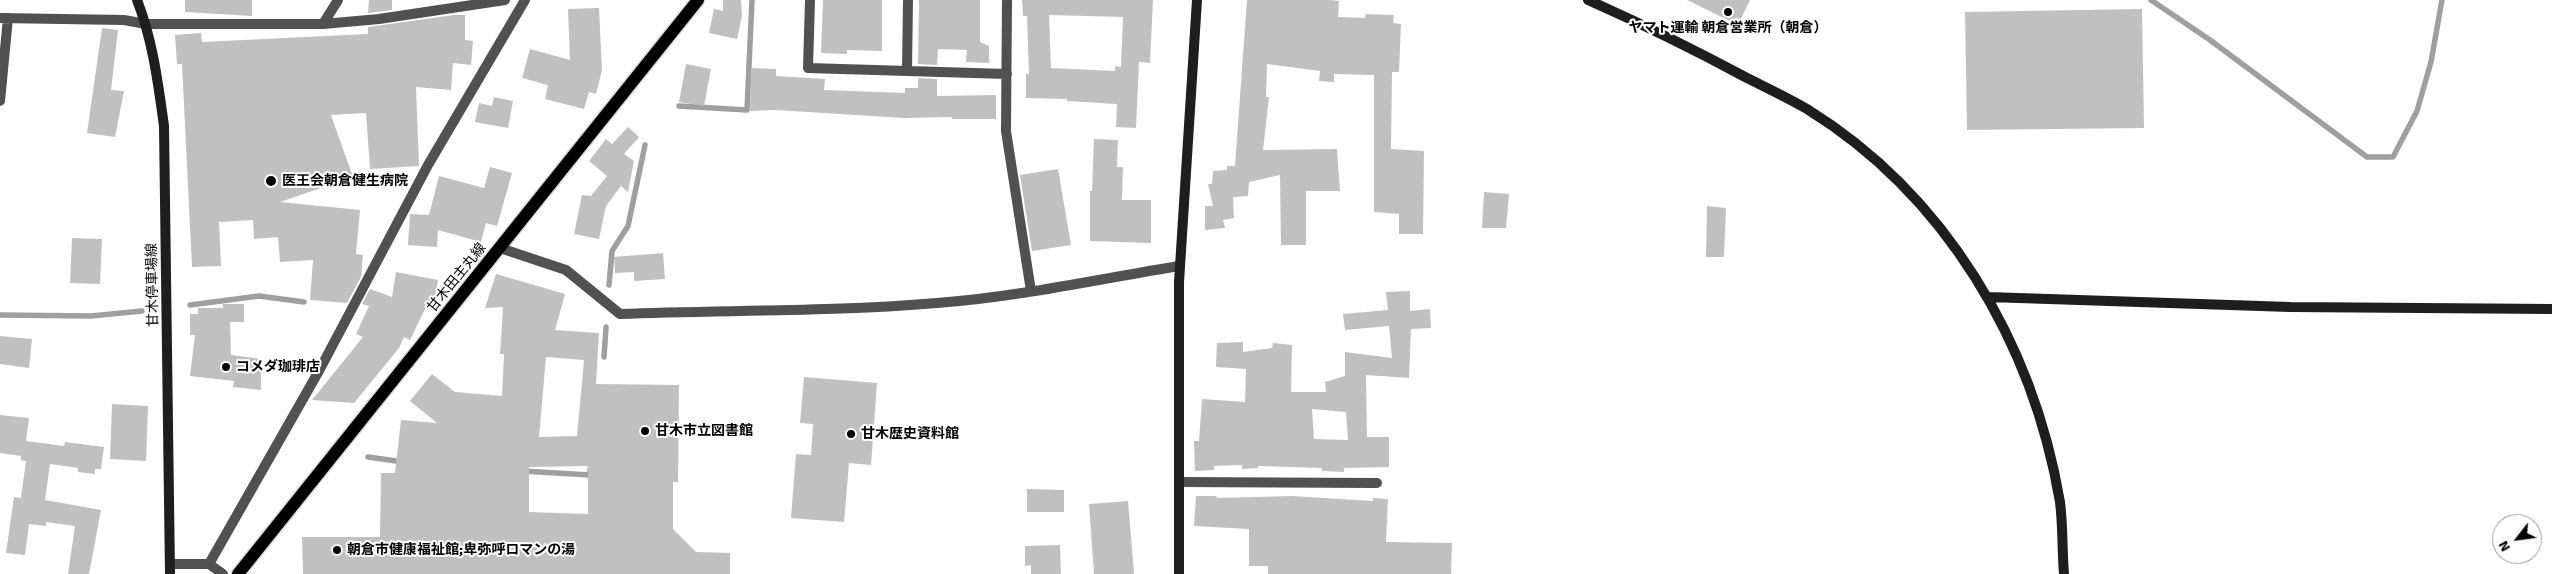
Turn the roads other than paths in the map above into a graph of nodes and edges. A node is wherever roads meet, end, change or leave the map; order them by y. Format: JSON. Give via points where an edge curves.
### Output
{"nodes":[{"id":1,"x":137,"y":0,"type":"edge"},
{"id":2,"x":338,"y":0,"type":"edge"},
{"id":3,"x":506,"y":0,"type":"edge"},
{"id":4,"x":525,"y":0,"type":"edge"},
{"id":5,"x":698,"y":0,"type":"edge"},
{"id":6,"x":810,"y":0,"type":"edge"},
{"id":7,"x":908,"y":0,"type":"edge"},
{"id":8,"x":1008,"y":0,"type":"edge"},
{"id":9,"x":1197,"y":0,"type":"edge"},
{"id":10,"x":1588,"y":0,"type":"edge"},
{"id":11,"x":4,"y":18,"type":"edge"},
{"id":12,"x":146,"y":24,"type":"junction"},
{"id":13,"x":323,"y":24,"type":"junction"},
{"id":14,"x":907,"y":71,"type":"junction"},
{"id":15,"x":1007,"y":74,"type":"junction"},
{"id":16,"x":0,"y":101,"type":"edge"},
{"id":17,"x":500,"y":248,"type":"junction"},
{"id":18,"x":1180,"y":266,"type":"junction"},
{"id":19,"x":1031,"y":291,"type":"junction"},
{"id":20,"x":1988,"y":296,"type":"junction"},
{"id":21,"x":2552,"y":309,"type":"edge"},
{"id":22,"x":1179,"y":482,"type":"junction"},
{"id":23,"x":1377,"y":483,"type":"dead end"},
{"id":24,"x":209,"y":564,"type":"junction"},
{"id":25,"x":170,"y":569,"type":"edge"},
{"id":26,"x":223,"y":574,"type":"edge"},
{"id":27,"x":238,"y":574,"type":"edge"},
{"id":28,"x":1179,"y":574,"type":"edge"},
{"id":29,"x":2064,"y":574,"type":"edge"}],
"edges":[{"from":1,"to":12,"type":"street","name":"甘木停車場線"},
{"from":2,"to":13,"type":"street"},
{"from":3,"to":13,"type":"street"},
{"from":4,"to":24,"type":"street","via":[[428,165],[320,369]]},
{"from":5,"to":17,"type":"main road","name":"甘木田主丸線"},
{"from":6,"to":14,"type":"street","via":[[808,68]]},
{"from":7,"to":14,"type":"street"},
{"from":8,"to":15,"type":"street"},
{"from":9,"to":18,"type":"street"},
{"from":10,"to":20,"type":"street","via":[[1807,110],[1866,153],[1932,217]]},
{"from":11,"to":12,"type":"street","via":[[124,20]]},
{"from":11,"to":16,"type":"street"},
{"from":12,"to":13,"type":"street"},
{"from":12,"to":25,"type":"street","name":"甘木停車場線","via":[[164,126]]},
{"from":14,"to":15,"type":"street"},
{"from":15,"to":19,"type":"street","via":[[1006,132]]},
{"from":17,"to":19,"type":"street","via":[[566,270],[620,314],[750,310],[804,312],[938,303]]},
{"from":17,"to":27,"type":"main road","name":"甘木田主丸線"},
{"from":18,"to":19,"type":"street"},
{"from":18,"to":22,"type":"street"},
{"from":20,"to":21,"type":"street","via":[[2290,307]]},
{"from":20,"to":29,"type":"street","via":[[2014,347],[2046,437],[2060,504]]},
{"from":22,"to":23,"type":"street"},
{"from":22,"to":28,"type":"street"},
{"from":24,"to":25,"type":"street"},
{"from":24,"to":26,"type":"street"}]}
